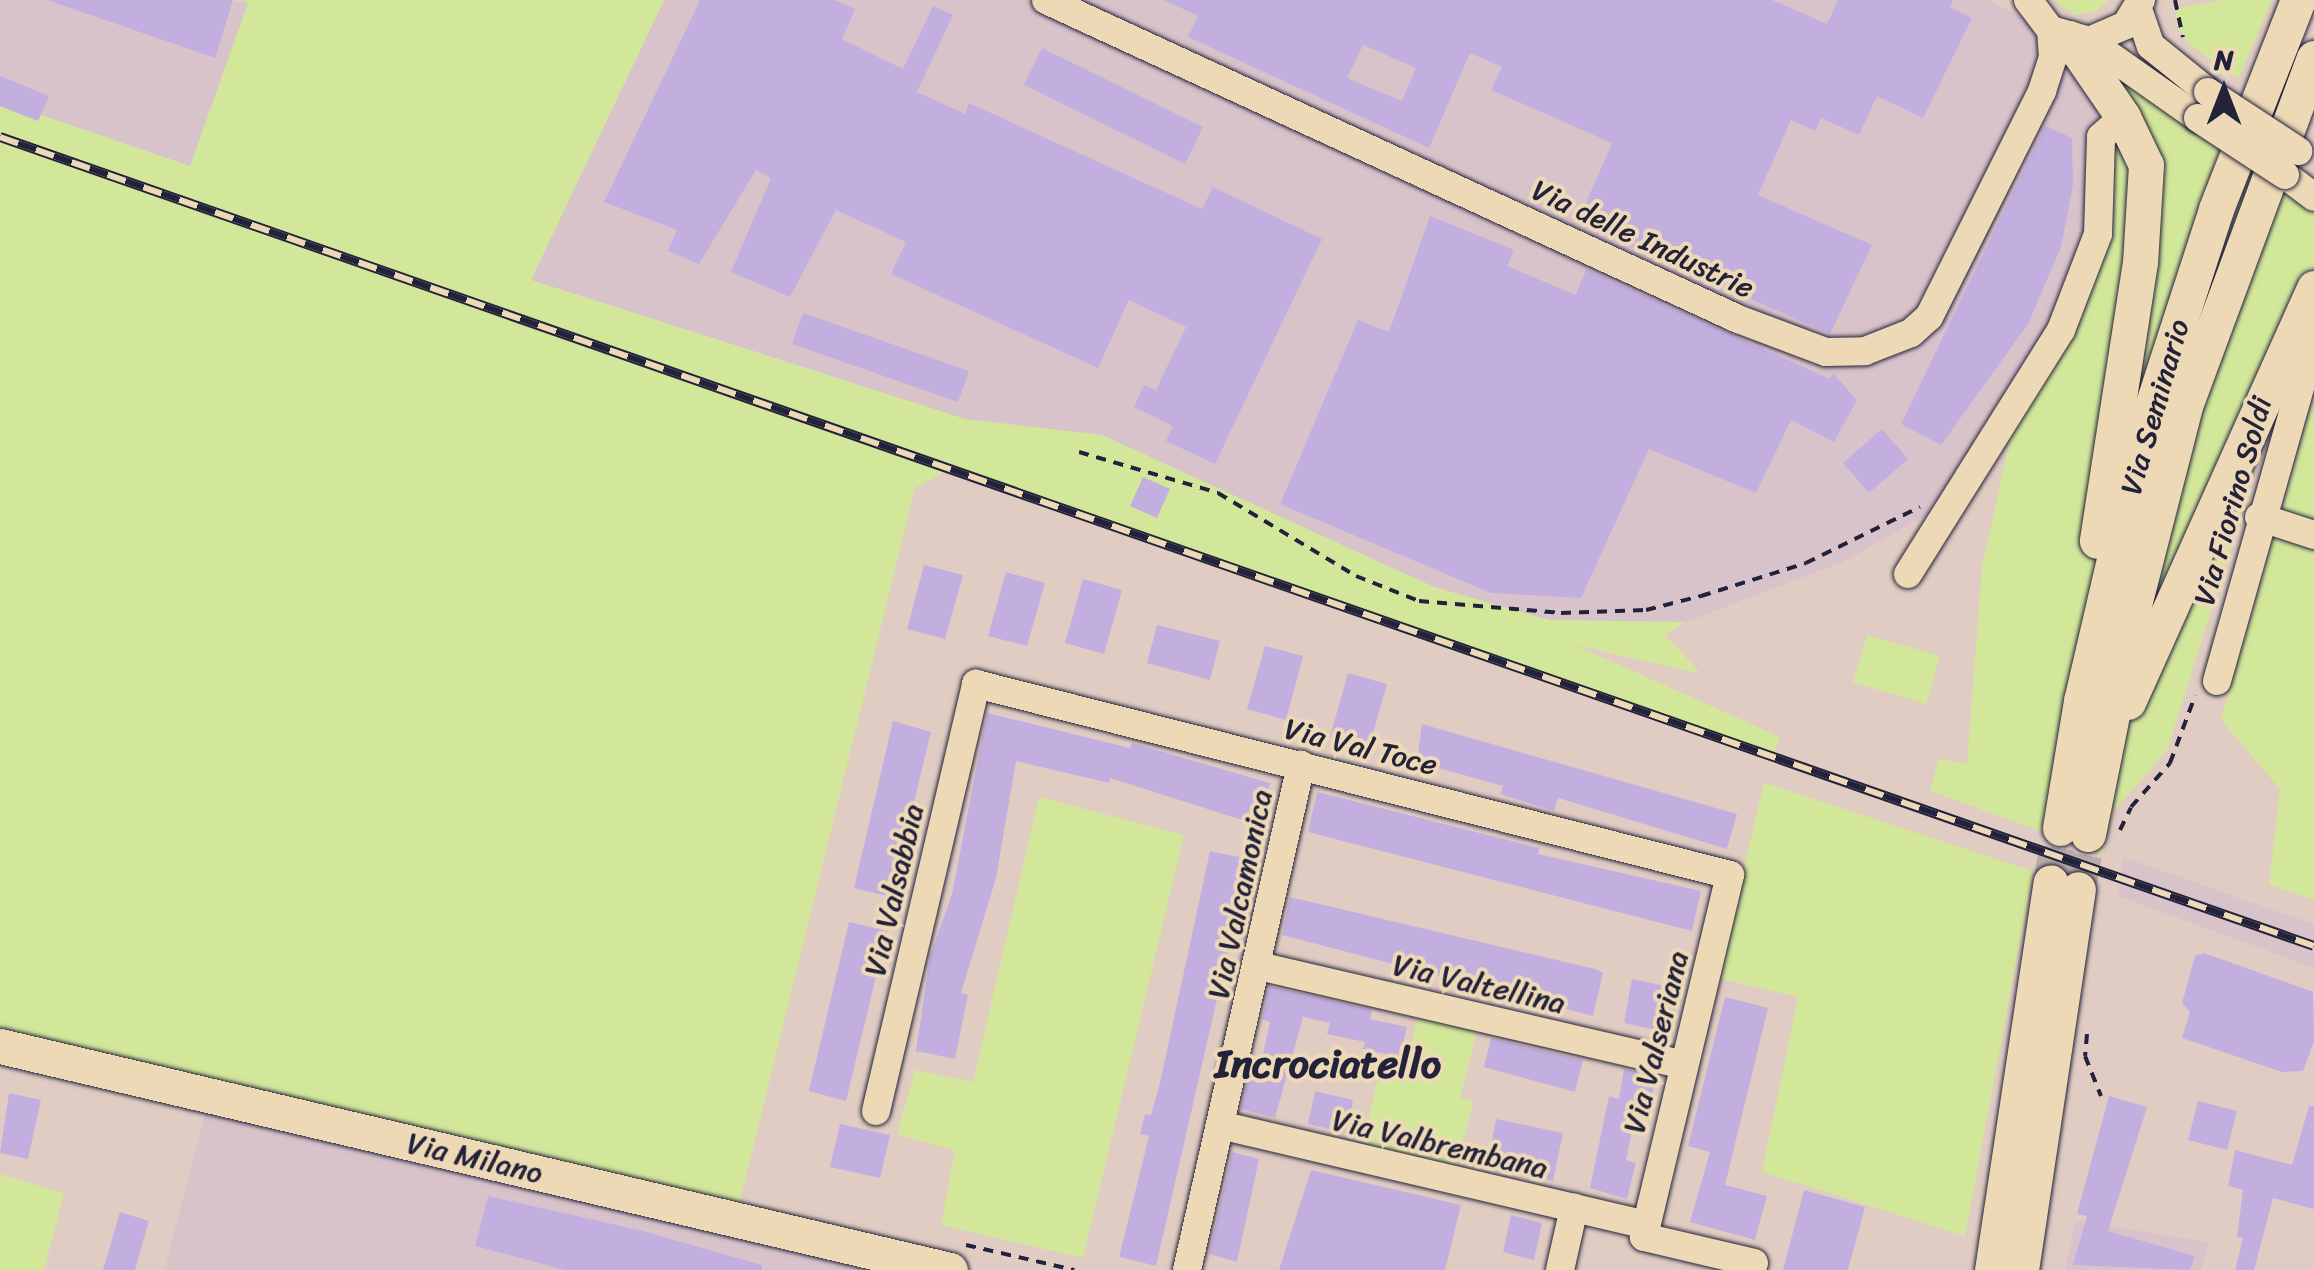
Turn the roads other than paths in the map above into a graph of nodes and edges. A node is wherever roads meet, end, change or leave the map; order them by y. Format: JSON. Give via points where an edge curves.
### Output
{"nodes":[{"id":1,"x":1046,"y":0,"type":"edge"},
{"id":2,"x":2298,"y":0,"type":"edge"},
{"id":3,"x":2025,"y":3,"type":"edge"},
{"id":4,"x":2140,"y":5,"type":"edge"},
{"id":5,"x":2070,"y":36,"type":"junction"},
{"id":6,"x":2314,"y":58,"type":"edge"},
{"id":7,"x":2123,"y":117,"type":"junction"},
{"id":8,"x":2299,"y":163,"type":"edge"},
{"id":9,"x":2314,"y":183,"type":"edge"},
{"id":10,"x":2314,"y":197,"type":"edge"},
{"id":11,"x":2314,"y":288,"type":"edge"},
{"id":12,"x":2307,"y":325,"type":"edge"},
{"id":13,"x":2260,"y":517,"type":"junction"},
{"id":14,"x":2314,"y":536,"type":"edge"},
{"id":15,"x":1908,"y":574,"type":"dead end"},
{"id":16,"x":2217,"y":681,"type":"road end"},
{"id":17,"x":976,"y":684,"type":"joint"},
{"id":18,"x":2081,"y":701,"type":"junction"},
{"id":19,"x":2102,"y":758,"type":"junction"},
{"id":20,"x":1301,"y":764,"type":"junction"},
{"id":21,"x":1730,"y":875,"type":"joint"},
{"id":22,"x":1259,"y":966,"type":"junction"},
{"id":23,"x":0,"y":1046,"type":"edge"},
{"id":24,"x":1684,"y":1065,"type":"junction"},
{"id":25,"x":876,"y":1111,"type":"dead end"},
{"id":26,"x":1220,"y":1125,"type":"junction"},
{"id":27,"x":1574,"y":1208,"type":"junction"},
{"id":28,"x":1646,"y":1225,"type":"junction"},
{"id":29,"x":1754,"y":1264,"type":"dead end"},
{"id":30,"x":950,"y":1270,"type":"edge"},
{"id":31,"x":1187,"y":1270,"type":"edge"},
{"id":32,"x":1560,"y":1270,"type":"edge"},
{"id":33,"x":1992,"y":1270,"type":"edge"},
{"id":34,"x":2021,"y":1270,"type":"edge"}],
"edges":[{"from":1,"to":5,"type":"street","name":"Via delle Industrie","via":[[1738,319],[1826,352],[1865,351],[1910,334],[1929,317],[2053,58]]},
{"from":2,"to":18,"type":"main road","name":"Via Seminario","via":[[2216,209],[2144,431]]},
{"from":3,"to":5,"type":"street"},
{"from":4,"to":5,"type":"street","via":[[2117,30]]},
{"from":4,"to":8,"type":"street","bridge":true,"via":[[2151,46]]},
{"from":5,"to":7,"type":"main road"},
{"from":5,"to":8,"type":"street","bridge":true,"via":[[2198,118]]},
{"from":6,"to":19,"type":"main road","name":"Via Seminario","via":[[2184,406]]},
{"from":7,"to":15,"type":"street","via":[[2101,137],[2098,234],[2061,330]]},
{"from":7,"to":18,"type":"main road","via":[[2142,148],[2148,191]]},
{"from":8,"to":9,"type":"street"},
{"from":8,"to":10,"type":"street"},
{"from":11,"to":12,"type":"main road"},
{"from":12,"to":13,"type":"street","name":"Via Fiorino Soldi"},
{"from":12,"to":19,"type":"main road"},
{"from":13,"to":14,"type":"street"},
{"from":13,"to":16,"type":"street","name":"Via Fiorino Soldi"},
{"from":17,"to":20,"type":"street","name":"Via Val Toce"},
{"from":17,"to":25,"type":"street","name":"Via Valsabbia"},
{"from":18,"to":19,"type":"main road","name":"Via Seminario","via":[[2089,832]]},
{"from":20,"to":21,"type":"street","name":"Via Val Toce"},
{"from":20,"to":22,"type":"street","name":"Via Valcamonica"},
{"from":21,"to":24,"type":"street","name":"Via Valseriana"},
{"from":22,"to":24,"type":"street","name":"Via Valtellina"},
{"from":22,"to":26,"type":"street","name":"Via Valcamonica"},
{"from":23,"to":30,"type":"main road","name":"Via Milano"},
{"from":24,"to":28,"type":"street","name":"Via Valseriana"},
{"from":26,"to":27,"type":"street","name":"Via Valbrembana"},
{"from":26,"to":31,"type":"street","name":"Via Valcamonica"},
{"from":27,"to":28,"type":"street","name":"Via Valbrembana"},
{"from":27,"to":32,"type":"street"},
{"from":28,"to":29,"type":"street","name":"Via Valbrembana","via":[[1644,1238]]},
{"from":33,"to":34,"type":"main road","via":[[2065,886]]}]}
